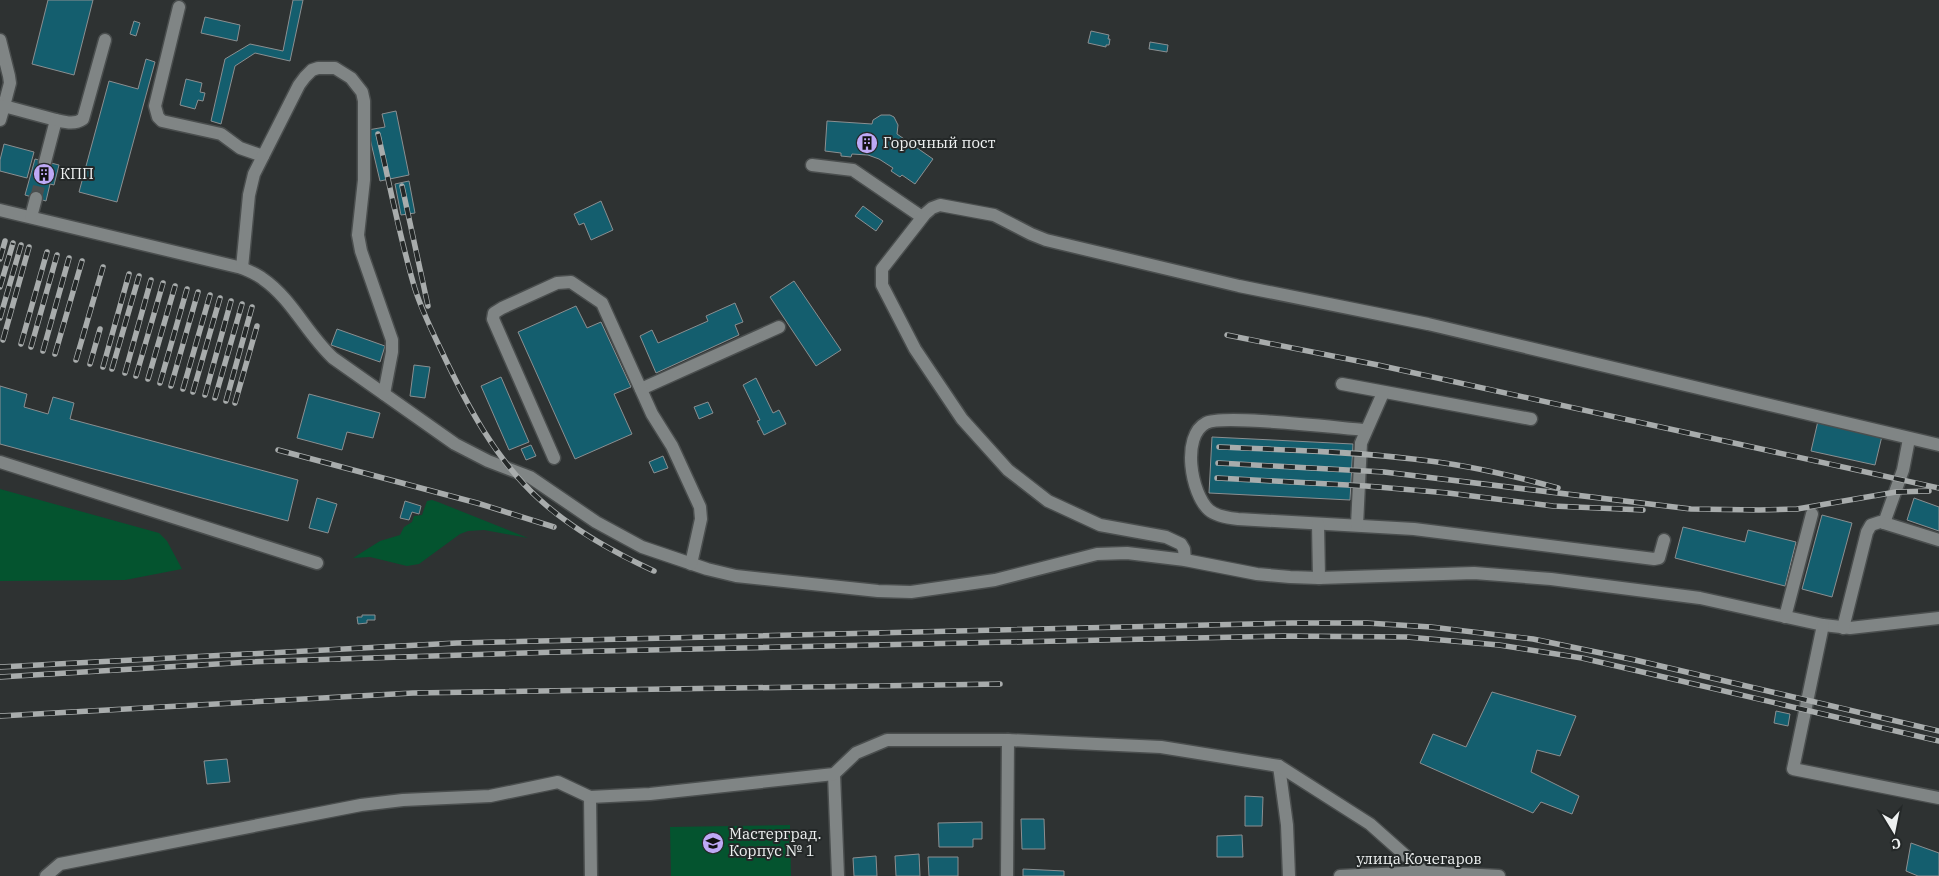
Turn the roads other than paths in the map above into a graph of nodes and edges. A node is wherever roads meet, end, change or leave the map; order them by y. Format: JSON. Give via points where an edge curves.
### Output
{"nodes":[{"id":1,"x":179,"y":7,"type":"dead end"},
{"id":2,"x":0,"y":40,"type":"edge"},
{"id":3,"x":104,"y":40,"type":"dead end"},
{"id":4,"x":4,"y":106,"type":"junction"},
{"id":5,"x":0,"y":120,"type":"edge"},
{"id":6,"x":56,"y":120,"type":"junction"},
{"id":7,"x":263,"y":156,"type":"junction"},
{"id":8,"x":45,"y":162,"type":"tunnel mouth"},
{"id":9,"x":812,"y":164,"type":"dead end"},
{"id":10,"x":36,"y":198,"type":"tunnel mouth"},
{"id":11,"x":0,"y":210,"type":"edge"},
{"id":12,"x":31,"y":217,"type":"junction"},
{"id":13,"x":922,"y":217,"type":"junction"},
{"id":14,"x":242,"y":268,"type":"junction"},
{"id":15,"x":779,"y":327,"type":"dead end"},
{"id":16,"x":1342,"y":384,"type":"dead end"},
{"id":17,"x":641,"y":389,"type":"junction"},
{"id":18,"x":1383,"y":393,"type":"junction"},
{"id":19,"x":384,"y":394,"type":"junction"},
{"id":20,"x":1531,"y":419,"type":"dead end"},
{"id":21,"x":1365,"y":430,"type":"junction"},
{"id":22,"x":1909,"y":439,"type":"junction"},
{"id":23,"x":1939,"y":445,"type":"edge"},
{"id":24,"x":554,"y":458,"type":"dead end"},
{"id":25,"x":0,"y":462,"type":"edge"},
{"id":26,"x":1812,"y":514,"type":"dead end"},
{"id":27,"x":1884,"y":523,"type":"junction"},
{"id":28,"x":1318,"y":524,"type":"junction"},
{"id":29,"x":1357,"y":525,"type":"junction"},
{"id":30,"x":1664,"y":540,"type":"dead end"},
{"id":31,"x":1939,"y":540,"type":"edge"},
{"id":32,"x":1186,"y":560,"type":"junction"},
{"id":33,"x":317,"y":563,"type":"dead end"},
{"id":34,"x":691,"y":564,"type":"junction"},
{"id":35,"x":1319,"y":578,"type":"junction"},
{"id":36,"x":1785,"y":616,"type":"junction"},
{"id":37,"x":1939,"y":618,"type":"edge"},
{"id":38,"x":1823,"y":625,"type":"junction"},
{"id":39,"x":1843,"y":628,"type":"junction"},
{"id":40,"x":1008,"y":740,"type":"junction"},
{"id":41,"x":1279,"y":766,"type":"junction"},
{"id":42,"x":834,"y":774,"type":"junction"},
{"id":43,"x":590,"y":797,"type":"junction"},
{"id":44,"x":1939,"y":798,"type":"edge"},
{"id":45,"x":1424,"y":872,"type":"junction"},
{"id":46,"x":46,"y":876,"type":"edge"},
{"id":47,"x":591,"y":876,"type":"edge"},
{"id":48,"x":838,"y":876,"type":"edge"},
{"id":49,"x":1007,"y":876,"type":"edge"},
{"id":50,"x":1289,"y":876,"type":"edge"},
{"id":51,"x":1340,"y":876,"type":"edge"},
{"id":52,"x":1498,"y":876,"type":"edge"}],
"edges":[{"from":1,"to":7,"type":"street","via":[[155,106],[158,117],[162,121],[222,134],[240,148]]},
{"from":2,"to":4,"type":"street","via":[[10,83]]},
{"from":3,"to":6,"type":"street","via":[[83,119],[69,123]]},
{"from":4,"to":5,"type":"street"},
{"from":4,"to":6,"type":"street"},
{"from":6,"to":8,"type":"street"},
{"from":7,"to":14,"type":"street","via":[[249,195]]},
{"from":7,"to":19,"type":"street","via":[[299,85],[312,70],[334,68],[359,87],[364,101],[365,170],[358,235],[392,340]]},
{"from":9,"to":13,"type":"street","via":[[853,170]]},
{"from":10,"to":12,"type":"street"},
{"from":11,"to":12,"type":"street"},
{"from":12,"to":14,"type":"street"},
{"from":13,"to":22,"type":"street","via":[[940,206],[994,214],[1046,240],[1248,288],[1428,324]]},
{"from":13,"to":32,"type":"street","via":[[882,269],[882,286],[915,349],[962,419],[1008,470],[1048,500],[1100,525],[1175,540],[1184,549]]},
{"from":14,"to":19,"type":"street","via":[[262,278],[280,294],[328,353]]},
{"from":15,"to":17,"type":"street"},
{"from":16,"to":18,"type":"street"},
{"from":17,"to":24,"type":"street","via":[[602,303],[577,285],[566,281],[557,283],[494,313],[495,327]]},
{"from":17,"to":34,"type":"street","via":[[700,507],[701,520]]},
{"from":18,"to":20,"type":"street"},
{"from":18,"to":21,"type":"street"},
{"from":19,"to":34,"type":"street","via":[[472,453],[530,477],[596,522],[642,546]]},
{"from":21,"to":28,"type":"street","via":[[1232,420],[1206,422],[1200,427],[1192,444],[1192,473],[1197,490],[1210,510],[1227,518]]},
{"from":21,"to":29,"type":"street","via":[[1360,454]]},
{"from":22,"to":23,"type":"street"},
{"from":22,"to":27,"type":"street","via":[[1903,470]]},
{"from":25,"to":33,"type":"street"},
{"from":26,"to":36,"type":"street"},
{"from":27,"to":31,"type":"street"},
{"from":27,"to":39,"type":"street","via":[[1872,525],[1867,532]]},
{"from":28,"to":29,"type":"street"},
{"from":28,"to":35,"type":"street"},
{"from":29,"to":30,"type":"street","via":[[1414,529],[1654,559],[1659,558]]},
{"from":32,"to":34,"type":"street","via":[[1127,553],[1097,554],[995,580],[911,592],[765,580]]},
{"from":32,"to":35,"type":"street","via":[[1257,574]]},
{"from":35,"to":36,"type":"street","via":[[1474,574],[1551,578],[1700,598]]},
{"from":36,"to":38,"type":"street"},
{"from":37,"to":39,"type":"street"},
{"from":38,"to":39,"type":"street"},
{"from":38,"to":44,"type":"street","via":[[1793,769]]},
{"from":40,"to":41,"type":"street","via":[[1161,747]]},
{"from":40,"to":42,"type":"street","via":[[886,740],[856,753]]},
{"from":40,"to":49,"type":"street"},
{"from":41,"to":45,"type":"street","via":[[1370,824]]},
{"from":41,"to":50,"type":"street","via":[[1287,825]]},
{"from":42,"to":43,"type":"street","via":[[650,794]]},
{"from":42,"to":48,"type":"street"},
{"from":43,"to":46,"type":"street","via":[[558,782],[490,796],[361,804],[60,864]]},
{"from":43,"to":47,"type":"street"},
{"from":45,"to":51,"type":"street","name":"улица Кочегаров"},
{"from":45,"to":52,"type":"street","name":"улица Кочегаров"}]}
